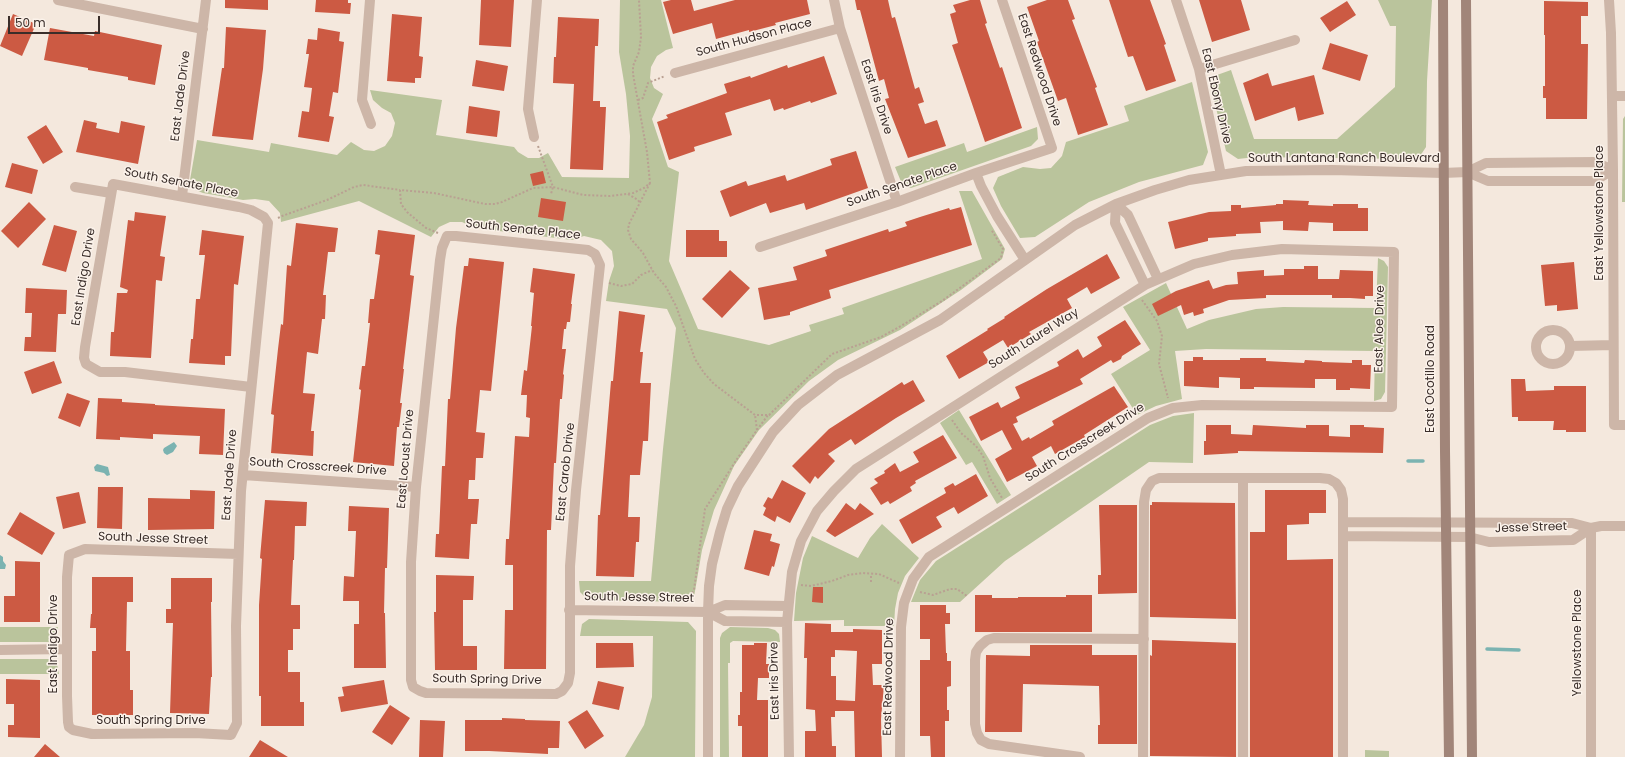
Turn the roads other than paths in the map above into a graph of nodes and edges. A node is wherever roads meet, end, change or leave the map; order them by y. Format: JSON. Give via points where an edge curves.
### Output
{"nodes":[{"id":1,"x":58,"y":0,"type":"edge"},
{"id":2,"x":206,"y":0,"type":"edge"},
{"id":3,"x":370,"y":0,"type":"edge"},
{"id":4,"x":536,"y":0,"type":"edge"},
{"id":5,"x":834,"y":0,"type":"edge"},
{"id":6,"x":1002,"y":0,"type":"edge"},
{"id":7,"x":1176,"y":0,"type":"edge"},
{"id":8,"x":1443,"y":0,"type":"edge"},
{"id":9,"x":1466,"y":0,"type":"edge"},
{"id":10,"x":1609,"y":0,"type":"edge"},
{"id":11,"x":840,"y":28,"type":"junction"},
{"id":12,"x":203,"y":29,"type":"junction"},
{"id":13,"x":1295,"y":40,"type":"dead end"},
{"id":14,"x":1199,"y":69,"type":"junction"},
{"id":15,"x":674,"y":73,"type":"road end"},
{"id":16,"x":1612,"y":96,"type":"junction"},
{"id":17,"x":1625,"y":96,"type":"edge"},
{"id":18,"x":371,"y":124,"type":"dead end"},
{"id":19,"x":534,"y":137,"type":"road end"},
{"id":20,"x":1052,"y":148,"type":"joint"},
{"id":21,"x":1613,"y":170,"type":"junction"},
{"id":22,"x":1468,"y":172,"type":"junction"},
{"id":23,"x":976,"y":173,"type":"junction"},
{"id":24,"x":1444,"y":173,"type":"junction"},
{"id":25,"x":1221,"y":175,"type":"junction"},
{"id":26,"x":75,"y":187,"type":"dead end"},
{"id":27,"x":111,"y":193,"type":"junction"},
{"id":28,"x":182,"y":196,"type":"junction"},
{"id":29,"x":897,"y":202,"type":"junction"},
{"id":30,"x":1116,"y":204,"type":"junction"},
{"id":31,"x":266,"y":222,"type":"joint"},
{"id":32,"x":447,"y":236,"type":"joint"},
{"id":33,"x":760,"y":247,"type":"dead end"},
{"id":34,"x":1394,"y":252,"type":"joint"},
{"id":35,"x":595,"y":254,"type":"joint"},
{"id":36,"x":1025,"y":260,"type":"junction"},
{"id":37,"x":1158,"y":279,"type":"junction"},
{"id":38,"x":1141,"y":287,"type":"junction"},
{"id":39,"x":1613,"y":345,"type":"junction"},
{"id":40,"x":1570,"y":346,"type":"dead end"},
{"id":41,"x":251,"y":387,"type":"junction"},
{"id":42,"x":1392,"y":407,"type":"joint"},
{"id":43,"x":1625,"y":425,"type":"edge"},
{"id":44,"x":243,"y":475,"type":"junction"},
{"id":45,"x":1243,"y":478,"type":"junction"},
{"id":46,"x":416,"y":487,"type":"junction"},
{"id":47,"x":1343,"y":522,"type":"junction"},
{"id":48,"x":1390,"y":523,"type":"junction"},
{"id":49,"x":1446,"y":523,"type":"junction"},
{"id":50,"x":1469,"y":523,"type":"junction"},
{"id":51,"x":1532,"y":523,"type":"junction"},
{"id":52,"x":1625,"y":526,"type":"edge"},
{"id":53,"x":1591,"y":528,"type":"junction"},
{"id":54,"x":1343,"y":536,"type":"junction"},
{"id":55,"x":1390,"y":536,"type":"junction"},
{"id":56,"x":1446,"y":536,"type":"junction"},
{"id":57,"x":1469,"y":537,"type":"junction"},
{"id":58,"x":1532,"y":541,"type":"junction"},
{"id":59,"x":238,"y":554,"type":"junction"},
{"id":60,"x":69,"y":555,"type":"joint"},
{"id":61,"x":929,"y":557,"type":"joint"},
{"id":62,"x":788,"y":606,"type":"junction"},
{"id":63,"x":569,"y":610,"type":"junction"},
{"id":64,"x":708,"y":612,"type":"junction"},
{"id":65,"x":787,"y":622,"type":"junction"},
{"id":66,"x":1144,"y":639,"type":"junction"},
{"id":67,"x":67,"y":649,"type":"junction"},
{"id":68,"x":0,"y":650,"type":"edge"},
{"id":69,"x":413,"y":687,"type":"joint"},
{"id":70,"x":562,"y":691,"type":"joint"},
{"id":71,"x":72,"y":730,"type":"joint"},
{"id":72,"x":230,"y":735,"type":"joint"},
{"id":73,"x":708,"y":757,"type":"edge"},
{"id":74,"x":789,"y":757,"type":"edge"},
{"id":75,"x":900,"y":757,"type":"edge"},
{"id":76,"x":1080,"y":757,"type":"edge"},
{"id":77,"x":1143,"y":757,"type":"edge"},
{"id":78,"x":1243,"y":757,"type":"edge"},
{"id":79,"x":1343,"y":757,"type":"edge"},
{"id":80,"x":1449,"y":757,"type":"edge"},
{"id":81,"x":1472,"y":757,"type":"edge"},
{"id":82,"x":1591,"y":757,"type":"edge"}],
"edges":[{"from":1,"to":12,"type":"street"},
{"from":2,"to":12,"type":"street","name":"East Jade Drive"},
{"from":3,"to":18,"type":"street","via":[[362,100]]},
{"from":4,"to":19,"type":"street","via":[[528,110]]},
{"from":5,"to":11,"type":"street","name":"East Iris Drive"},
{"from":6,"to":20,"type":"street","name":"East Redwood Drive"},
{"from":7,"to":14,"type":"street","name":"East Ebony Drive"},
{"from":8,"to":24,"type":"main road","name":"East Ocotillo Road"},
{"from":9,"to":22,"type":"main road"},
{"from":10,"to":16,"type":"street","name":"East Yellowstone Place"},
{"from":11,"to":15,"type":"street","name":"South Hudson Place"},
{"from":11,"to":29,"type":"street","name":"East Iris Drive"},
{"from":12,"to":28,"type":"street","name":"East Jade Drive"},
{"from":13,"to":14,"type":"street"},
{"from":14,"to":25,"type":"street","name":"East Ebony Drive"},
{"from":16,"to":17,"type":"street"},
{"from":16,"to":21,"type":"street","name":"East Yellowstone Place"},
{"from":20,"to":23,"type":"street","name":"South Senate Place"},
{"from":21,"to":22,"type":"street","name":"South Lantana Ranch Boulevard","via":[[1595,162],[1486,163]]},
{"from":21,"to":22,"type":"street","name":"South Lantana Ranch Boulevard","via":[[1594,180],[1579,181],[1488,181]]},
{"from":21,"to":39,"type":"street","name":"East Yellowstone Place"},
{"from":22,"to":24,"type":"street","name":"South Lantana Ranch Boulevard"},
{"from":22,"to":50,"type":"main road"},
{"from":23,"to":29,"type":"street","name":"South Senate Place"},
{"from":23,"to":36,"type":"street","via":[[980,186]]},
{"from":24,"to":25,"type":"street","name":"South Lantana Ranch Boulevard","via":[[1332,170],[1254,171]]},
{"from":24,"to":49,"type":"main road","name":"East Ocotillo Road"},
{"from":25,"to":30,"type":"street","name":"South Lantana Ranch Boulevard","via":[[1175,184]]},
{"from":26,"to":27,"type":"street"},
{"from":27,"to":28,"type":"street","name":"South Senate Place","via":[[113,184]]},
{"from":27,"to":41,"type":"street","name":"East Indigo Drive","via":[[84,354],[86,364],[100,372],[125,372]]},
{"from":28,"to":31,"type":"street","name":"South Senate Place","via":[[251,210]]},
{"from":29,"to":33,"type":"street","name":"South Senate Place"},
{"from":30,"to":36,"type":"street","name":"South Lantana Ranch Boulevard","via":[[1075,225]]},
{"from":30,"to":37,"type":"street","via":[[1128,215]]},
{"from":30,"to":38,"type":"street","via":[[1115,223]]},
{"from":31,"to":41,"type":"street","name":"East Jade Drive"},
{"from":32,"to":35,"type":"street","name":"South Senate Place","via":[[588,250]]},
{"from":32,"to":46,"type":"street","name":"East Locust Drive","via":[[439,267]]},
{"from":34,"to":37,"type":"street","name":"South Laurel Way","via":[[1282,249],[1232,255],[1194,264]]},
{"from":34,"to":42,"type":"street","name":"East Aloe Drive"},
{"from":35,"to":63,"type":"street","name":"East Carob Drive","via":[[600,265],[576,490]]},
{"from":36,"to":64,"type":"street","name":"South Lantana Ranch Boulevard","via":[[940,320],[837,375],[798,405],[773,432],[738,486],[727,509],[712,564]]},
{"from":37,"to":38,"type":"street","name":"South Laurel Way"},
{"from":38,"to":62,"type":"street","name":"South Laurel Way","via":[[856,469],[817,511],[801,541],[792,572]]},
{"from":39,"to":40,"type":"street"},
{"from":39,"to":43,"type":"street","name":"East Yellowstone Place","via":[[1614,425]]},
{"from":41,"to":44,"type":"street","name":"East Jade Drive"},
{"from":42,"to":61,"type":"street","name":"South Crosscreek Drive","via":[[1202,405],[1170,409],[1148,418]]},
{"from":44,"to":46,"type":"street","name":"South Crosscreek Drive"},
{"from":44,"to":59,"type":"street","name":"East Jade Drive"},
{"from":45,"to":47,"type":"street","via":[[1329,479],[1341,490]]},
{"from":45,"to":66,"type":"street","via":[[1160,478],[1152,482],[1146,490]]},
{"from":45,"to":78,"type":"street"},
{"from":46,"to":69,"type":"street","name":"East Locust Drive","via":[[411,562],[410,673]]},
{"from":47,"to":48,"type":"street","name":"Jesse Street"},
{"from":47,"to":54,"type":"street"},
{"from":48,"to":49,"type":"street","name":"Jesse Street"},
{"from":48,"to":55,"type":"street"},
{"from":49,"to":50,"type":"street","name":"Jesse Street"},
{"from":49,"to":56,"type":"main road","name":"East Ocotillo Road"},
{"from":50,"to":51,"type":"street","name":"Jesse Street"},
{"from":50,"to":57,"type":"main road"},
{"from":51,"to":53,"type":"street","name":"Jesse Street","via":[[1572,522]]},
{"from":51,"to":58,"type":"street"},
{"from":52,"to":53,"type":"street","name":"Jesse Street"},
{"from":53,"to":58,"type":"street","name":"Jesse Street","via":[[1573,540]]},
{"from":53,"to":82,"type":"street","name":"Yellowstone Place"},
{"from":54,"to":55,"type":"street","name":"Jesse Street"},
{"from":54,"to":79,"type":"street"},
{"from":55,"to":56,"type":"street","name":"Jesse Street"},
{"from":56,"to":57,"type":"street","name":"Jesse Street"},
{"from":56,"to":80,"type":"main road","name":"East Ocotillo Road"},
{"from":57,"to":58,"type":"street","name":"Jesse Street","via":[[1489,542]]},
{"from":57,"to":81,"type":"main road"},
{"from":59,"to":60,"type":"street","name":"South Jesse Street","via":[[85,549]]},
{"from":59,"to":72,"type":"street","name":"East Jade Drive","via":[[235,638],[237,723]]},
{"from":60,"to":67,"type":"street","name":"East Indigo Drive"},
{"from":61,"to":75,"type":"street","name":"East Redwood Drive","via":[[913,579],[904,603],[901,628]]},
{"from":62,"to":64,"type":"street","name":"South Jesse Street","via":[[726,605]]},
{"from":62,"to":65,"type":"street","name":"East Iris Drive"},
{"from":63,"to":64,"type":"street","name":"South Jesse Street"},
{"from":63,"to":70,"type":"street","name":"East Carob Drive","via":[[570,673],[568,683]]},
{"from":64,"to":65,"type":"street","name":"South Jesse Street","via":[[725,621]]},
{"from":64,"to":73,"type":"street","name":"South Lantana Ranch Boulevard"},
{"from":65,"to":74,"type":"street","name":"East Iris Drive"},
{"from":66,"to":76,"type":"street","via":[[994,638],[987,640],[976,652],[975,724],[981,740],[989,744]]},
{"from":66,"to":77,"type":"street"},
{"from":67,"to":68,"type":"street"},
{"from":67,"to":71,"type":"street","name":"East Indigo Drive","via":[[68,722]]},
{"from":69,"to":70,"type":"street","name":"South Spring Drive","via":[[426,693],[554,694]]},
{"from":71,"to":72,"type":"street","name":"South Spring Drive","via":[[92,734]]}]}
